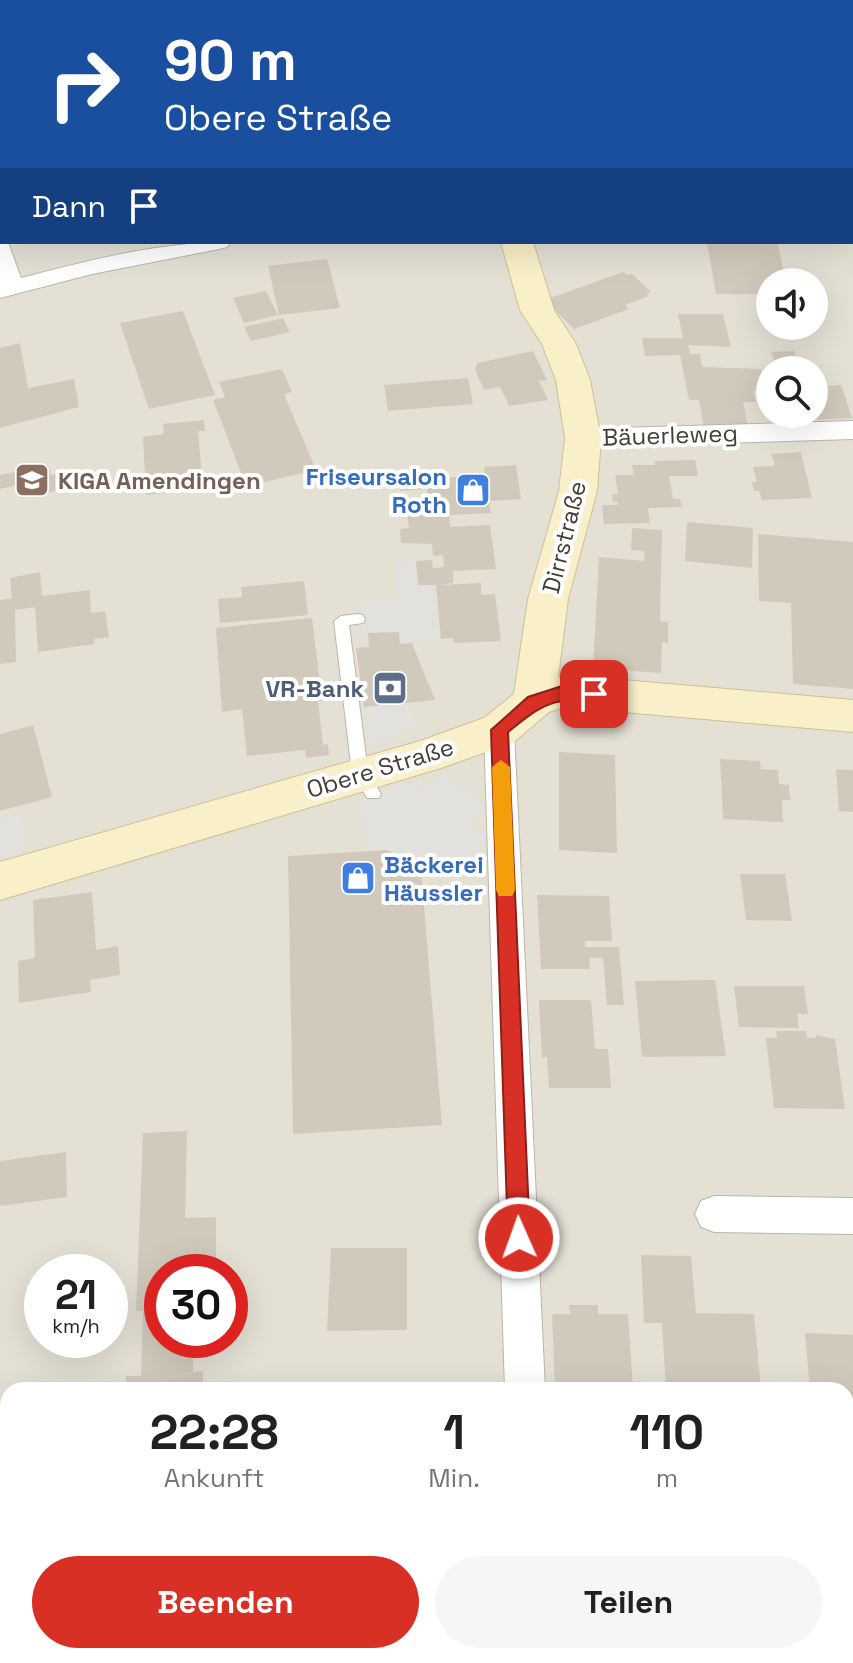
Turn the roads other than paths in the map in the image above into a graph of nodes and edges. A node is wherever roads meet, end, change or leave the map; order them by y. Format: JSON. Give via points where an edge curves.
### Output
{"nodes":[{"id":1,"x":205,"y":244,"type":"edge"},
{"id":2,"x":518,"y":244,"type":"edge"},
{"id":3,"x":0,"y":247,"type":"edge"},
{"id":4,"x":6,"y":289,"type":"edge"},
{"id":5,"x":853,"y":430,"type":"edge"},
{"id":6,"x":583,"y":438,"type":"junction"},
{"id":7,"x":358,"y":619,"type":"dead end"},
{"id":8,"x":534,"y":701,"type":"junction"},
{"id":9,"x":853,"y":716,"type":"edge"},
{"id":10,"x":499,"y":730,"type":"junction"},
{"id":11,"x":366,"y":784,"type":"junction"},
{"id":12,"x":0,"y":881,"type":"edge"},
{"id":13,"x":714,"y":1214,"type":"dead end"},
{"id":14,"x":853,"y":1216,"type":"edge"},
{"id":15,"x":525,"y":1382,"type":"edge"}],
"edges":[{"from":1,"to":4,"type":"street"},
{"from":2,"to":6,"type":"street","name":"Dirrstraße","via":[[537,310],[559,344],[573,380]]},
{"from":3,"to":4,"type":"street"},
{"from":5,"to":6,"type":"street","name":"Bäuerleweg"},
{"from":6,"to":8,"type":"street","name":"Dirrstraße","via":[[578,491],[548,599]]},
{"from":7,"to":11,"type":"lane","via":[[341,621]]},
{"from":8,"to":9,"type":"street","name":"Obere Straße","via":[[565,691]]},
{"from":8,"to":10,"type":"street","name":"Obere Straße"},
{"from":10,"to":11,"type":"street","name":"Obere Straße"},
{"from":10,"to":15,"type":"street","via":[[494,845]]},
{"from":11,"to":12,"type":"street","name":"Obere Straße"},
{"from":13,"to":14,"type":"street"}]}
